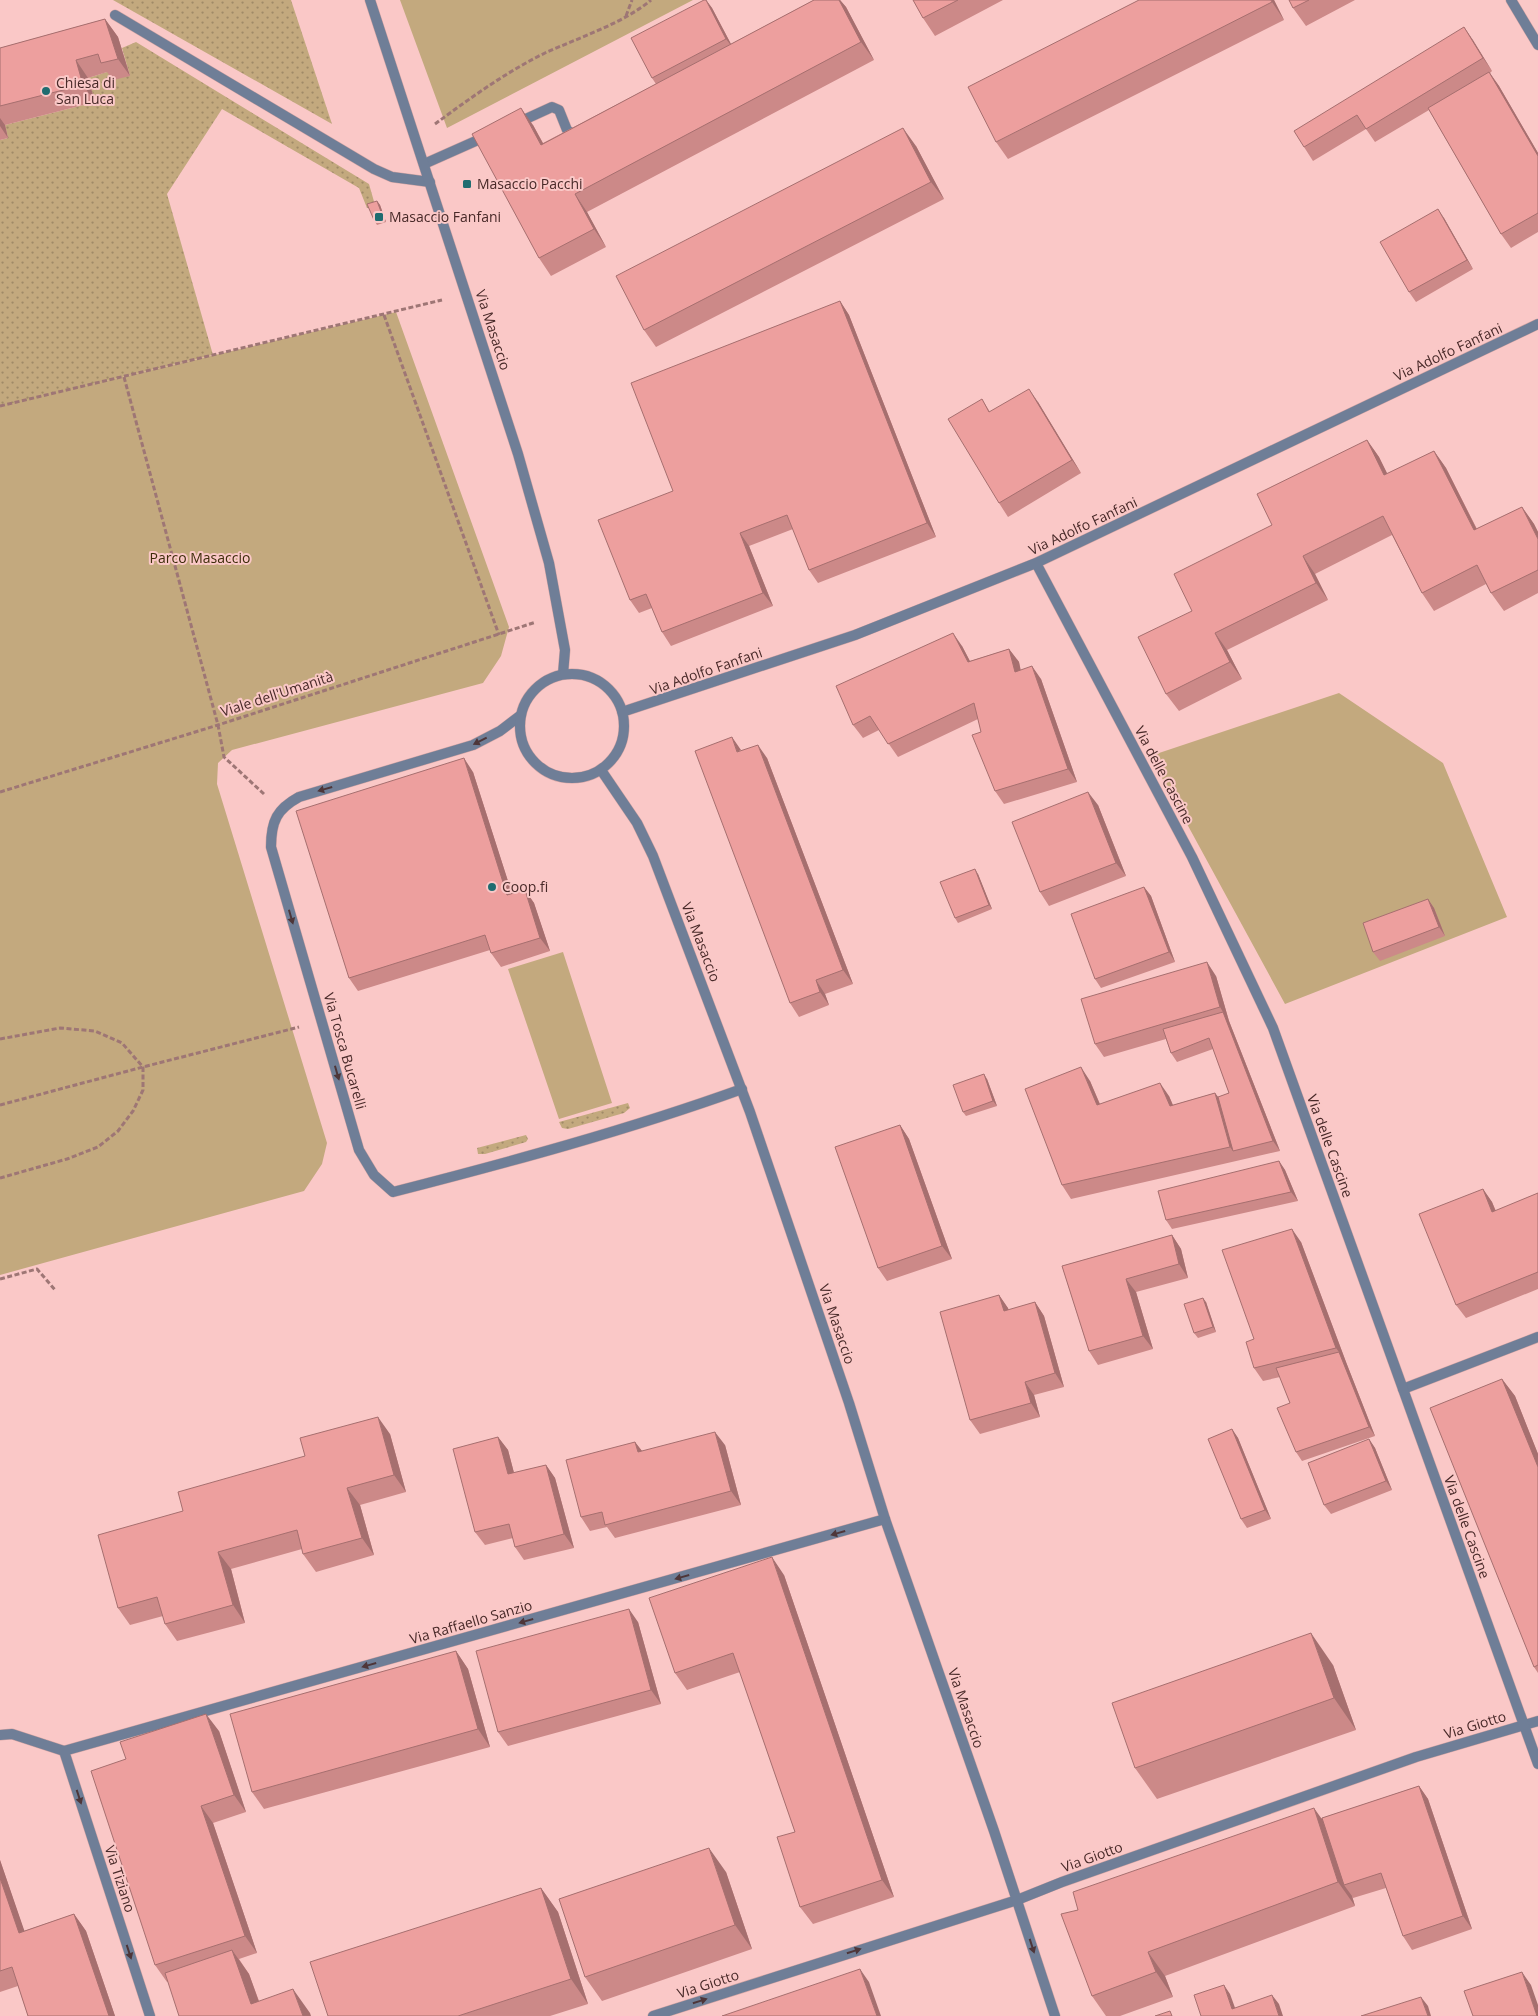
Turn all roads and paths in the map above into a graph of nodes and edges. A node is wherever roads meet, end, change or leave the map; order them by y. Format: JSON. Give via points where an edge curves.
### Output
{"nodes":[{"id":1,"x":370,"y":0,"type":"edge"},
{"id":2,"x":632,"y":0,"type":"edge"},
{"id":3,"x":652,"y":0,"type":"edge"},
{"id":4,"x":1512,"y":0,"type":"edge"},
{"id":5,"x":115,"y":15,"type":"dead end"},
{"id":6,"x":626,"y":16,"type":"junction"},
{"id":7,"x":1538,"y":46,"type":"edge"},
{"id":8,"x":590,"y":128,"type":"edge"},
{"id":9,"x":416,"y":138,"type":"junction"},
{"id":10,"x":424,"y":164,"type":"junction"},
{"id":11,"x":430,"y":182,"type":"junction"},
{"id":12,"x":467,"y":294,"type":"junction"},
{"id":13,"x":384,"y":315,"type":"junction"},
{"id":14,"x":1538,"y":324,"type":"edge"},
{"id":15,"x":124,"y":377,"type":"junction"},
{"id":16,"x":0,"y":406,"type":"edge"},
{"id":17,"x":1036,"y":563,"type":"junction"},
{"id":18,"x":559,"y":614,"type":"junction"},
{"id":19,"x":499,"y":635,"type":"junction"},
{"id":20,"x":563,"y":674,"type":"junction"},
{"id":21,"x":622,"y":712,"type":"junction"},
{"id":22,"x":521,"y":715,"type":"junction"},
{"id":23,"x":218,"y":725,"type":"junction"},
{"id":24,"x":601,"y":770,"type":"junction"},
{"id":25,"x":0,"y":792,"type":"edge"},
{"id":26,"x":280,"y":809,"type":"junction"},
{"id":27,"x":322,"y":1022,"type":"junction"},
{"id":28,"x":0,"y":1038,"type":"edge"},
{"id":29,"x":143,"y":1067,"type":"junction"},
{"id":30,"x":742,"y":1089,"type":"junction"},
{"id":31,"x":0,"y":1106,"type":"edge"},
{"id":32,"x":0,"y":1178,"type":"edge"},
{"id":33,"x":0,"y":1279,"type":"edge"},
{"id":34,"x":56,"y":1291,"type":"dead end"},
{"id":35,"x":1538,"y":1337,"type":"edge"},
{"id":36,"x":1403,"y":1389,"type":"junction"},
{"id":37,"x":885,"y":1519,"type":"junction"},
{"id":38,"x":1538,"y":1721,"type":"edge"},
{"id":39,"x":1524,"y":1724,"type":"junction"},
{"id":40,"x":0,"y":1735,"type":"edge"},
{"id":41,"x":64,"y":1751,"type":"junction"},
{"id":42,"x":1538,"y":1764,"type":"edge"},
{"id":43,"x":1017,"y":1900,"type":"junction"},
{"id":44,"x":150,"y":2016,"type":"edge"},
{"id":45,"x":653,"y":2016,"type":"edge"},
{"id":46,"x":1055,"y":2016,"type":"edge"}],
"edges":[{"from":1,"to":9,"type":"street","name":"Via Masaccio"},
{"from":2,"to":6,"type":"path"},
{"from":3,"to":6,"type":"path"},
{"from":4,"to":7,"type":"street"},
{"from":5,"to":11,"type":"street","via":[[374,169],[392,177]]},
{"from":6,"to":9,"type":"path","via":[[542,54]]},
{"from":8,"to":10,"type":"street","via":[[574,135],[567,130],[559,110],[552,107]]},
{"from":9,"to":10,"type":"street","name":"Via Masaccio"},
{"from":10,"to":11,"type":"street","name":"Via Masaccio"},
{"from":11,"to":12,"type":"street","name":"Via Masaccio"},
{"from":12,"to":13,"type":"path"},
{"from":12,"to":18,"type":"street","name":"Via Masaccio","via":[[521,464],[549,563]]},
{"from":13,"to":15,"type":"path"},
{"from":13,"to":19,"type":"path"},
{"from":14,"to":17,"type":"street","name":"Via Adolfo Fanfani"},
{"from":15,"to":16,"type":"path"},
{"from":15,"to":23,"type":"path"},
{"from":17,"to":21,"type":"street","name":"Via Adolfo Fanfani","via":[[855,635]]},
{"from":17,"to":36,"type":"street","name":"Via delle Cascine","via":[[1192,857],[1273,1028]]},
{"from":18,"to":19,"type":"path","name":"Viale dell'Umanità"},
{"from":18,"to":20,"type":"street","name":"Via Masaccio","via":[[565,650]]},
{"from":19,"to":23,"type":"path","name":"Viale dell'Umanità"},
{"from":20,"to":21,"type":"street","via":[[581,675],[598,681],[610,691]]},
{"from":20,"to":22,"type":"street","via":[[543,682],[526,701]]},
{"from":21,"to":24,"type":"street","via":[[623,740],[611,762]]},
{"from":22,"to":24,"type":"street","via":[[522,740],[536,764],[561,778],[582,778]]},
{"from":22,"to":26,"type":"street","one_way":true,"via":[[500,731],[472,745],[299,797]]},
{"from":23,"to":25,"type":"path","name":"Viale dell'Umanità"},
{"from":23,"to":26,"type":"path","via":[[224,757]]},
{"from":24,"to":30,"type":"street","name":"Via Masaccio","via":[[637,823],[653,856]]},
{"from":26,"to":27,"type":"street","name":"Via Tosca Bucarelli","one_way":true,"via":[[273,826],[271,847]]},
{"from":27,"to":29,"type":"path"},
{"from":27,"to":30,"type":"street","name":"Via Tosca Bucarelli","one_way":true,"via":[[359,1150],[374,1175],[393,1192],[560,1147]]},
{"from":28,"to":29,"type":"path","via":[[60,1028],[95,1031],[122,1043]]},
{"from":29,"to":31,"type":"path"},
{"from":29,"to":32,"type":"path","via":[[143,1090],[133,1111],[118,1131],[98,1147]]},
{"from":30,"to":37,"type":"street","name":"Via Masaccio"},
{"from":33,"to":34,"type":"path","via":[[37,1269]]},
{"from":35,"to":36,"type":"street"},
{"from":36,"to":39,"type":"street","name":"Via delle Cascine"},
{"from":37,"to":41,"type":"street","name":"Via Raffaello Sanzio","one_way":true},
{"from":37,"to":43,"type":"street","name":"Via Masaccio"},
{"from":38,"to":39,"type":"street","name":"Via Giotto"},
{"from":39,"to":42,"type":"street","name":"Via delle Cascine"},
{"from":39,"to":43,"type":"street","name":"Via Giotto","via":[[1416,1758]]},
{"from":40,"to":41,"type":"street","via":[[12,1734]]},
{"from":41,"to":44,"type":"street","name":"Via Tiziano","one_way":true},
{"from":45,"to":43,"type":"street","name":"Via Giotto","one_way":true},
{"from":43,"to":46,"type":"street","name":"Via Masaccio","one_way":true}]}
